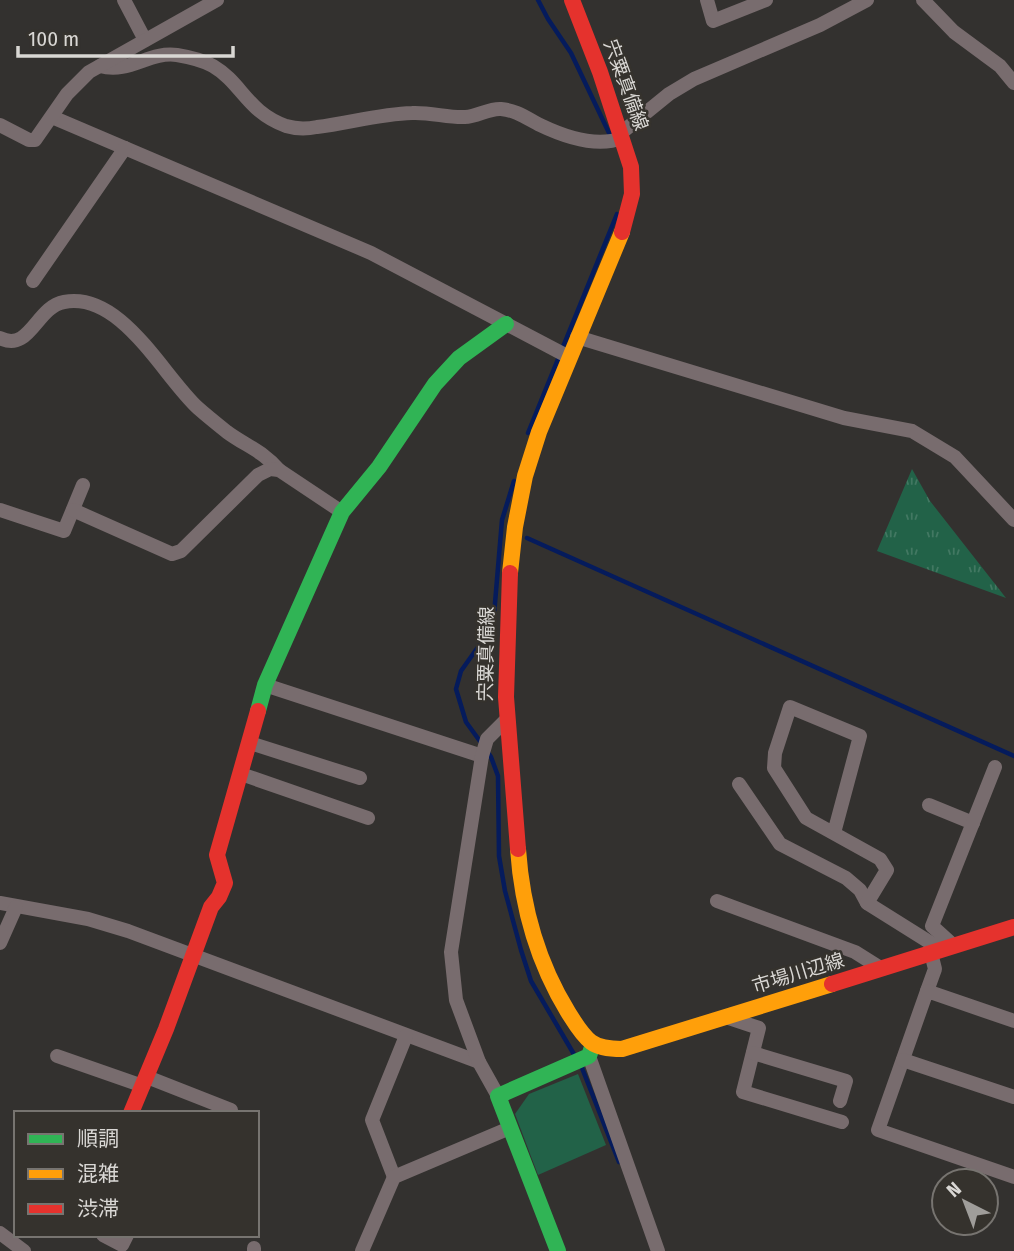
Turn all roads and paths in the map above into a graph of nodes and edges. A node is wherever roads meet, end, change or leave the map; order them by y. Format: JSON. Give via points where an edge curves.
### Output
{"nodes":[{"id":1,"x":124,"y":0,"type":"edge"},
{"id":2,"x":217,"y":0,"type":"edge"},
{"id":3,"x":572,"y":0,"type":"edge"},
{"id":4,"x":706,"y":0,"type":"edge"},
{"id":5,"x":766,"y":0,"type":"edge"},
{"id":6,"x":867,"y":0,"type":"edge"},
{"id":7,"x":923,"y":0,"type":"edge"},
{"id":8,"x":145,"y":40,"type":"junction"},
{"id":9,"x":100,"y":66,"type":"junction"},
{"id":10,"x":1014,"y":83,"type":"edge"},
{"id":11,"x":51,"y":117,"type":"junction"},
{"id":12,"x":0,"y":125,"type":"edge"},
{"id":13,"x":617,"y":138,"type":"junction"},
{"id":14,"x":125,"y":148,"type":"junction"},
{"id":15,"x":33,"y":281,"type":"dead end"},
{"id":16,"x":506,"y":324,"type":"junction"},
{"id":17,"x":578,"y":337,"type":"junction"},
{"id":18,"x":0,"y":338,"type":"edge"},
{"id":19,"x":564,"y":354,"type":"junction"},
{"id":20,"x":279,"y":470,"type":"junction"},
{"id":21,"x":83,"y":485,"type":"dead end"},
{"id":22,"x":0,"y":510,"type":"edge"},
{"id":23,"x":74,"y":510,"type":"junction"},
{"id":24,"x":342,"y":512,"type":"junction"},
{"id":25,"x":1011,"y":513,"type":"edge"},
{"id":26,"x":265,"y":685,"type":"junction"},
{"id":27,"x":507,"y":719,"type":"junction"},
{"id":28,"x":250,"y":743,"type":"junction"},
{"id":29,"x":483,"y":750,"type":"junction"},
{"id":30,"x":995,"y":767,"type":"dead end"},
{"id":31,"x":241,"y":774,"type":"junction"},
{"id":32,"x":360,"y":778,"type":"dead end"},
{"id":33,"x":739,"y":784,"type":"dead end"},
{"id":34,"x":929,"y":805,"type":"dead end"},
{"id":35,"x":368,"y":818,"type":"dead end"},
{"id":36,"x":973,"y":822,"type":"junction"},
{"id":37,"x":834,"y":834,"type":"junction"},
{"id":38,"x":718,"y":901,"type":"dead end"},
{"id":39,"x":0,"y":903,"type":"edge"},
{"id":40,"x":867,"y":903,"type":"junction"},
{"id":41,"x":16,"y":907,"type":"junction"},
{"id":42,"x":1014,"y":927,"type":"edge"},
{"id":43,"x":0,"y":943,"type":"edge"},
{"id":44,"x":942,"y":950,"type":"junction"},
{"id":45,"x":193,"y":954,"type":"junction"},
{"id":46,"x":882,"y":969,"type":"junction"},
{"id":47,"x":927,"y":991,"type":"junction"},
{"id":48,"x":726,"y":1017,"type":"junction"},
{"id":49,"x":1014,"y":1021,"type":"edge"},
{"id":50,"x":406,"y":1036,"type":"junction"},
{"id":51,"x":591,"y":1050,"type":"junction"},
{"id":52,"x":753,"y":1053,"type":"junction"},
{"id":53,"x":57,"y":1056,"type":"dead end"},
{"id":54,"x":903,"y":1059,"type":"junction"},
{"id":55,"x":479,"y":1062,"type":"junction"},
{"id":56,"x":145,"y":1081,"type":"junction"},
{"id":57,"x":498,"y":1096,"type":"junction"},
{"id":58,"x":1014,"y":1097,"type":"edge"},
{"id":59,"x":840,"y":1101,"type":"dead end"},
{"id":60,"x":231,"y":1110,"type":"dead end"},
{"id":61,"x":132,"y":1111,"type":"edge"},
{"id":62,"x":842,"y":1122,"type":"dead end"},
{"id":63,"x":510,"y":1128,"type":"junction"},
{"id":64,"x":394,"y":1177,"type":"junction"},
{"id":65,"x":1014,"y":1177,"type":"edge"},
{"id":66,"x":107,"y":1237,"type":"edge"},
{"id":67,"x":126,"y":1237,"type":"edge"},
{"id":68,"x":362,"y":1251,"type":"edge"},
{"id":69,"x":558,"y":1251,"type":"edge"},
{"id":70,"x":658,"y":1251,"type":"edge"}],
"edges":[{"from":1,"to":8,"type":"street"},
{"from":2,"to":8,"type":"street"},
{"from":3,"to":13,"type":"main road","name":"宍粟真備線"},
{"from":4,"to":5,"type":"street","via":[[713,21]]},
{"from":6,"to":13,"type":"street","via":[[694,79]]},
{"from":7,"to":10,"type":"street"},
{"from":8,"to":9,"type":"street"},
{"from":9,"to":11,"type":"street","via":[[67,94]]},
{"from":9,"to":13,"type":"street","via":[[127,67],[174,55],[195,59],[212,65],[261,113],[289,127],[307,129],[412,113],[466,117],[498,109],[598,143]]},
{"from":11,"to":12,"type":"street","via":[[35,140]]},
{"from":11,"to":14,"type":"street"},
{"from":13,"to":17,"type":"main road","name":"宍粟真備線","via":[[631,167],[629,212]]},
{"from":14,"to":15,"type":"street"},
{"from":14,"to":16,"type":"street","via":[[371,253]]},
{"from":16,"to":19,"type":"street"},
{"from":16,"to":24,"type":"main road","via":[[458,358],[435,384]]},
{"from":17,"to":19,"type":"main road","name":"宍粟真備線"},
{"from":17,"to":25,"type":"street","via":[[844,418],[912,432],[955,457]]},
{"from":18,"to":20,"type":"street","via":[[16,341],[28,335],[46,310],[64,302],[105,310],[153,353],[172,382],[197,407]]},
{"from":19,"to":27,"type":"main road","name":"宍粟真備線","via":[[525,476],[515,527],[508,587]]},
{"from":20,"to":23,"type":"street","via":[[258,475],[181,551],[172,554]]},
{"from":20,"to":24,"type":"street"},
{"from":21,"to":23,"type":"street"},
{"from":22,"to":23,"type":"street","via":[[64,531]]},
{"from":24,"to":26,"type":"main road"},
{"from":26,"to":28,"type":"main road"},
{"from":26,"to":29,"type":"street"},
{"from":27,"to":29,"type":"street","via":[[491,733]]},
{"from":27,"to":51,"type":"main road","name":"宍粟真備線","via":[[519,864],[530,926],[563,1006]]},
{"from":28,"to":31,"type":"main road"},
{"from":28,"to":32,"type":"street"},
{"from":29,"to":55,"type":"street","via":[[451,952],[456,1000]]},
{"from":30,"to":36,"type":"street"},
{"from":31,"to":35,"type":"street"},
{"from":31,"to":45,"type":"main road","via":[[217,855],[225,883]]},
{"from":33,"to":40,"type":"street","via":[[780,844],[846,878]]},
{"from":34,"to":36,"type":"street"},
{"from":36,"to":44,"type":"street","via":[[932,926]]},
{"from":37,"to":37,"type":"street","via":[[806,818],[774,768],[790,707],[860,736]]},
{"from":37,"to":40,"type":"street","via":[[880,859],[887,870]]},
{"from":38,"to":46,"type":"street","via":[[855,952]]},
{"from":39,"to":41,"type":"street"},
{"from":40,"to":44,"type":"street"},
{"from":41,"to":43,"type":"street"},
{"from":41,"to":45,"type":"street","via":[[88,919]]},
{"from":42,"to":44,"type":"main road","name":"市場川辺線"},
{"from":44,"to":46,"type":"main road","name":"市場川辺線"},
{"from":44,"to":47,"type":"street"},
{"from":45,"to":50,"type":"street"},
{"from":45,"to":56,"type":"main road"},
{"from":46,"to":48,"type":"main road","name":"市場川辺線"},
{"from":47,"to":49,"type":"street"},
{"from":47,"to":54,"type":"street"},
{"from":48,"to":51,"type":"main road","name":"市場川辺線","via":[[622,1049]]},
{"from":48,"to":52,"type":"street","via":[[759,1028]]},
{"from":50,"to":55,"type":"street"},
{"from":50,"to":64,"type":"street","via":[[372,1120]]},
{"from":51,"to":57,"type":"main road"},
{"from":51,"to":70,"type":"street"},
{"from":52,"to":59,"type":"street","via":[[846,1081]]},
{"from":52,"to":62,"type":"street","via":[[743,1092]]},
{"from":53,"to":56,"type":"street"},
{"from":54,"to":58,"type":"street"},
{"from":54,"to":65,"type":"street","via":[[878,1130]]},
{"from":55,"to":57,"type":"street"},
{"from":56,"to":60,"type":"street"},
{"from":56,"to":61,"type":"main road"},
{"from":57,"to":63,"type":"main road"},
{"from":63,"to":64,"type":"street"},
{"from":63,"to":69,"type":"main road"},
{"from":64,"to":68,"type":"street"},
{"from":66,"to":67,"type":"street","via":[[122,1245]]}]}
